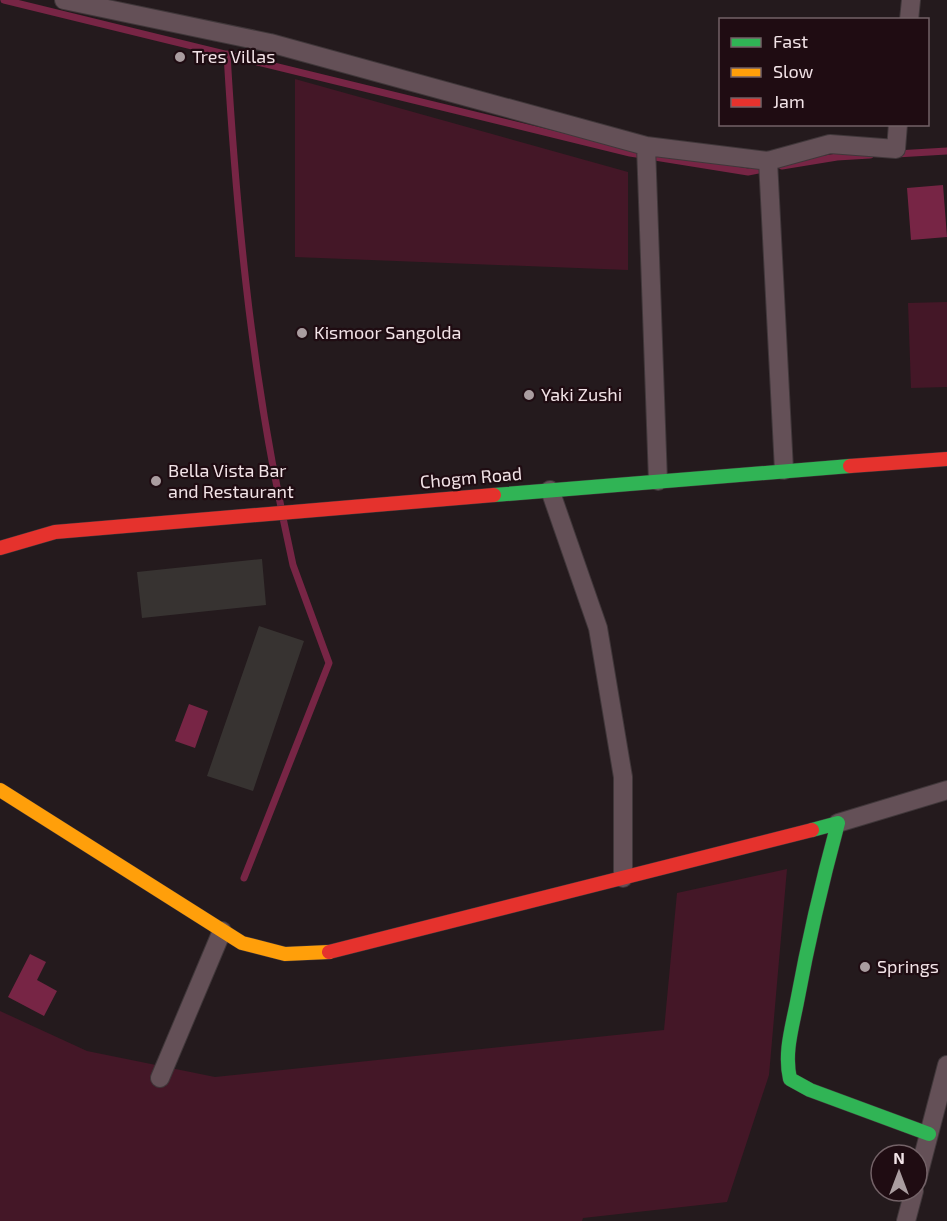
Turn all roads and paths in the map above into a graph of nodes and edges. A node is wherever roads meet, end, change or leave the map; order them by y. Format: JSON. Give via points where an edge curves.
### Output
{"nodes":[{"id":1,"x":64,"y":0,"type":"edge"},
{"id":2,"x":911,"y":0,"type":"edge"},
{"id":3,"x":909,"y":18,"type":"edge"},
{"id":4,"x":898,"y":126,"type":"edge"},
{"id":5,"x":646,"y":146,"type":"junction"},
{"id":6,"x":768,"y":160,"type":"junction"},
{"id":7,"x":947,"y":459,"type":"edge"},
{"id":8,"x":784,"y":470,"type":"junction"},
{"id":9,"x":658,"y":481,"type":"junction"},
{"id":10,"x":550,"y":490,"type":"junction"},
{"id":11,"x":0,"y":548,"type":"edge"},
{"id":12,"x":0,"y":790,"type":"edge"},
{"id":13,"x":947,"y":790,"type":"edge"},
{"id":14,"x":838,"y":823,"type":"junction"},
{"id":15,"x":622,"y":878,"type":"junction"},
{"id":16,"x":222,"y":931,"type":"junction"},
{"id":17,"x":947,"y":1065,"type":"edge"},
{"id":18,"x":159,"y":1078,"type":"dead end"},
{"id":19,"x":929,"y":1134,"type":"junction"},
{"id":20,"x":927,"y":1143,"type":"edge"},
{"id":21,"x":911,"y":1203,"type":"edge"},
{"id":22,"x":906,"y":1221,"type":"edge"}],
"edges":[{"from":1,"to":5,"type":"street","via":[[270,43]]},
{"from":2,"to":3,"type":"street"},
{"from":4,"to":6,"type":"street","via":[[896,149],[830,144]]},
{"from":5,"to":6,"type":"street"},
{"from":5,"to":9,"type":"street"},
{"from":6,"to":8,"type":"street"},
{"from":7,"to":8,"type":"street","name":"Chogm Road"},
{"from":8,"to":9,"type":"street","name":"Chogm Road"},
{"from":9,"to":10,"type":"street","name":"Chogm Road"},
{"from":10,"to":11,"type":"street","name":"Chogm Road","via":[[55,532]]},
{"from":10,"to":15,"type":"street","via":[[598,628],[622,777]]},
{"from":12,"to":16,"type":"street"},
{"from":13,"to":14,"type":"street"},
{"from":14,"to":15,"type":"street"},
{"from":14,"to":19,"type":"street","via":[[810,924],[791,1032],[789,1079]]},
{"from":15,"to":16,"type":"street","via":[[320,954],[285,954],[242,943]]},
{"from":16,"to":18,"type":"street"},
{"from":17,"to":19,"type":"street"},
{"from":19,"to":20,"type":"street"},
{"from":21,"to":22,"type":"street"}]}
